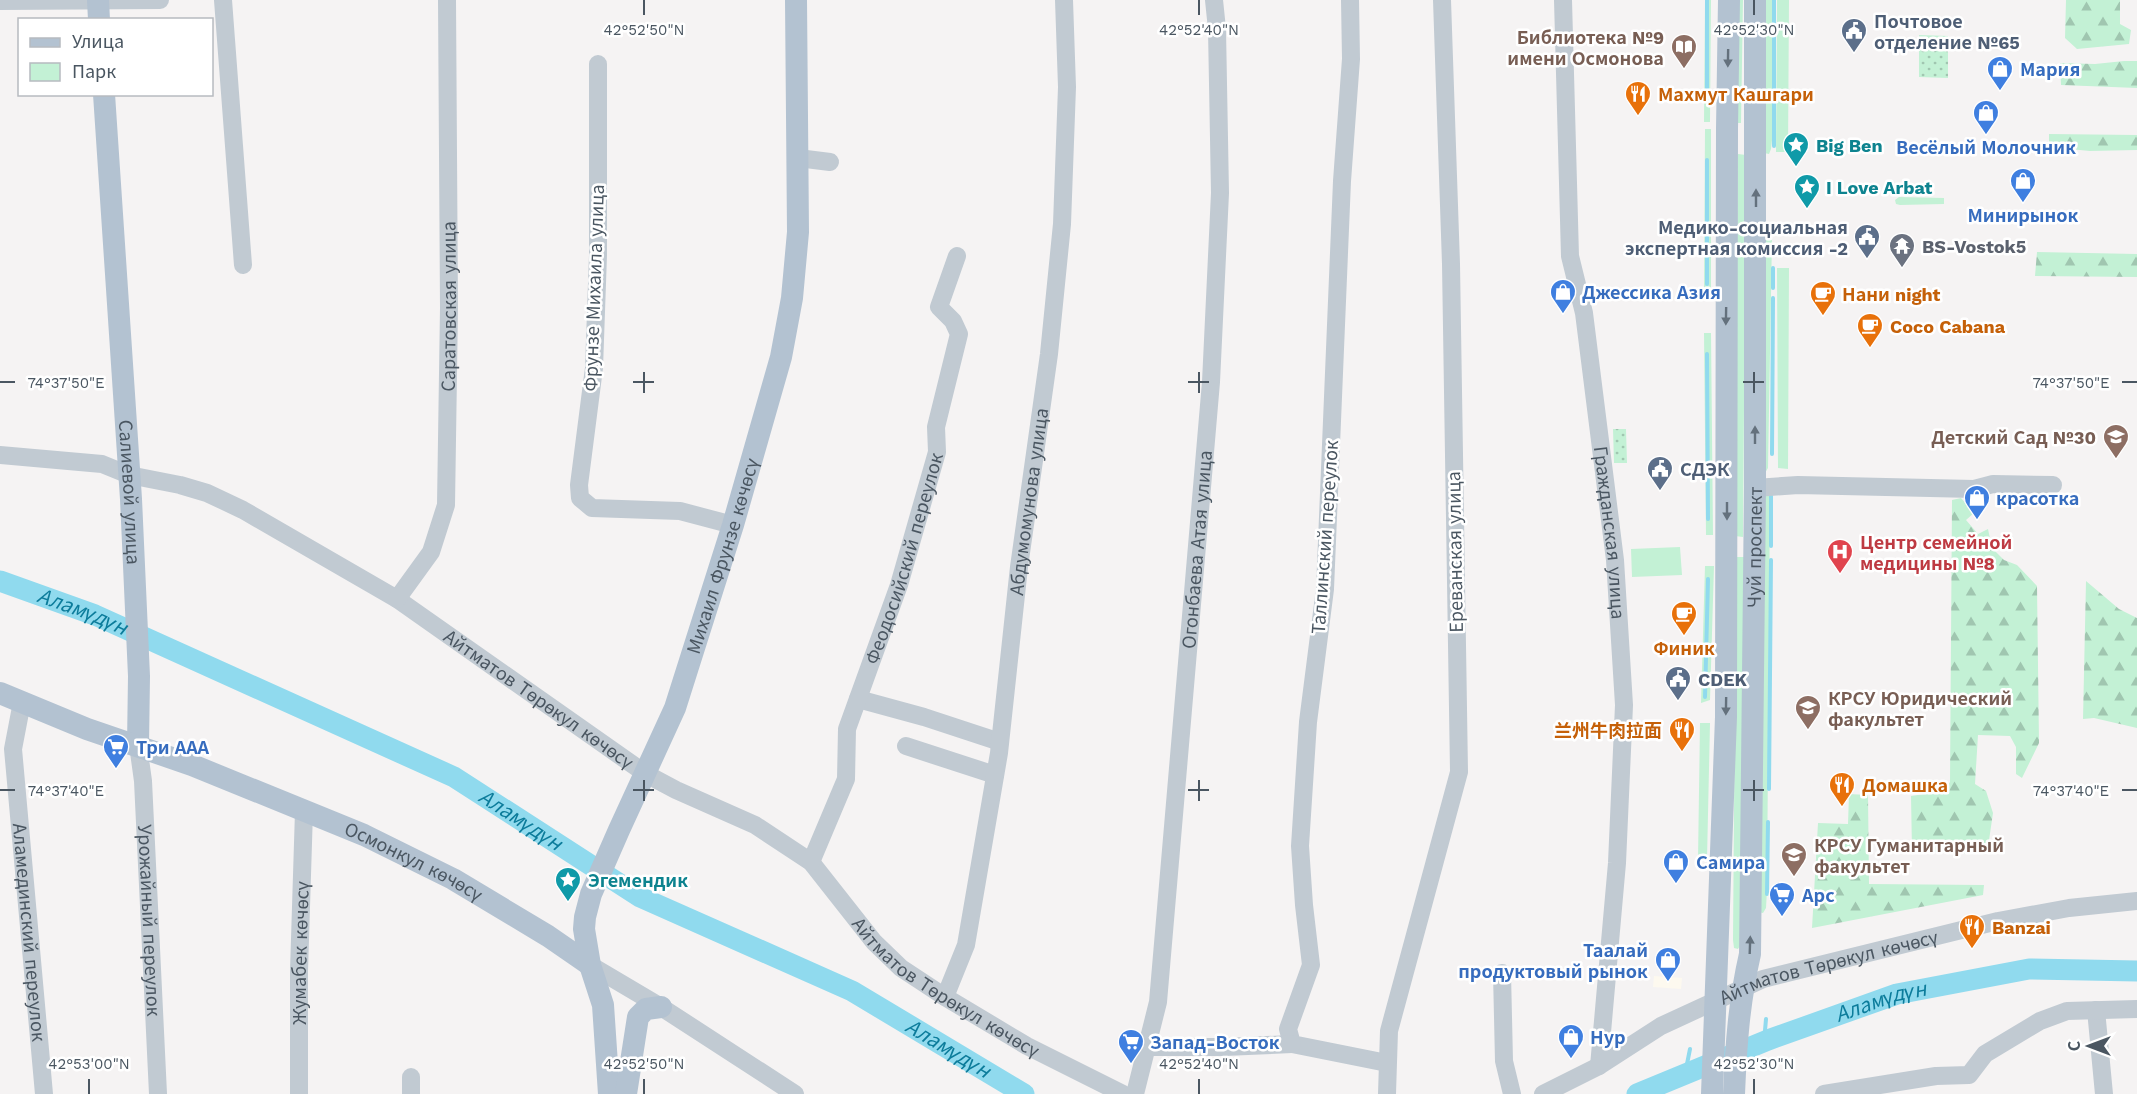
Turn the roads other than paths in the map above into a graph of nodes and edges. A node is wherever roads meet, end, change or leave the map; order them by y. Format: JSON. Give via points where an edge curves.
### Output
{"nodes":[{"id":1,"x":160,"y":0,"type":"edge"},
{"id":2,"x":223,"y":0,"type":"edge"},
{"id":3,"x":447,"y":0,"type":"edge"},
{"id":4,"x":796,"y":0,"type":"edge"},
{"id":5,"x":1065,"y":0,"type":"edge"},
{"id":6,"x":1214,"y":0,"type":"edge"},
{"id":7,"x":1350,"y":0,"type":"edge"},
{"id":8,"x":1442,"y":0,"type":"edge"},
{"id":9,"x":1563,"y":0,"type":"edge"},
{"id":10,"x":1729,"y":0,"type":"edge"},
{"id":11,"x":1755,"y":0,"type":"edge"},
{"id":12,"x":0,"y":1,"type":"edge"},
{"id":13,"x":98,"y":7,"type":"edge"},
{"id":14,"x":598,"y":64,"type":"dead end"},
{"id":15,"x":104,"y":96,"type":"edge"},
{"id":16,"x":1727,"y":139,"type":"junction"},
{"id":17,"x":1755,"y":139,"type":"junction"},
{"id":18,"x":798,"y":158,"type":"junction"},
{"id":19,"x":831,"y":162,"type":"dead end"},
{"id":20,"x":957,"y":256,"type":"dead end"},
{"id":21,"x":243,"y":265,"type":"dead end"},
{"id":22,"x":0,"y":455,"type":"edge"},
{"id":23,"x":129,"y":475,"type":"junction"},
{"id":24,"x":2053,"y":485,"type":"dead end"},
{"id":25,"x":1755,"y":488,"type":"junction"},
{"id":26,"x":733,"y":525,"type":"junction"},
{"id":27,"x":397,"y":598,"type":"junction"},
{"id":28,"x":0,"y":693,"type":"edge"},
{"id":29,"x":858,"y":699,"type":"junction"},
{"id":30,"x":22,"y":702,"type":"junction"},
{"id":31,"x":1000,"y":742,"type":"junction"},
{"id":32,"x":138,"y":746,"type":"junction"},
{"id":33,"x":906,"y":746,"type":"dead end"},
{"id":34,"x":646,"y":774,"type":"junction"},
{"id":35,"x":995,"y":776,"type":"junction"},
{"id":36,"x":304,"y":811,"type":"junction"},
{"id":37,"x":810,"y":862,"type":"junction"},
{"id":38,"x":2137,"y":901,"type":"edge"},
{"id":39,"x":590,"y":965,"type":"junction"},
{"id":40,"x":1502,"y":973,"type":"dead end"},
{"id":41,"x":1742,"y":990,"type":"junction"},
{"id":42,"x":945,"y":997,"type":"junction"},
{"id":43,"x":1717,"y":1000,"type":"junction"},
{"id":44,"x":661,"y":1007,"type":"junction"},
{"id":45,"x":2137,"y":1009,"type":"edge"},
{"id":46,"x":2096,"y":1010,"type":"junction"},
{"id":47,"x":1292,"y":1044,"type":"junction"},
{"id":48,"x":1148,"y":1047,"type":"junction"},
{"id":49,"x":1387,"y":1063,"type":"junction"},
{"id":50,"x":1599,"y":1066,"type":"junction"},
{"id":51,"x":44,"y":1094,"type":"edge"},
{"id":52,"x":158,"y":1094,"type":"edge"},
{"id":53,"x":299,"y":1094,"type":"edge"},
{"id":54,"x":609,"y":1094,"type":"edge"},
{"id":55,"x":626,"y":1094,"type":"edge"},
{"id":56,"x":795,"y":1094,"type":"edge"},
{"id":57,"x":1123,"y":1094,"type":"edge"},
{"id":58,"x":1135,"y":1094,"type":"edge"},
{"id":59,"x":1387,"y":1094,"type":"edge"},
{"id":60,"x":1512,"y":1094,"type":"edge"},
{"id":61,"x":1543,"y":1094,"type":"edge"},
{"id":62,"x":1712,"y":1094,"type":"edge"},
{"id":63,"x":1734,"y":1094,"type":"edge"},
{"id":64,"x":1824,"y":1094,"type":"edge"},
{"id":65,"x":2104,"y":1094,"type":"edge"}],
"edges":[{"from":1,"to":13,"type":"street"},
{"from":2,"to":21,"type":"street"},
{"from":3,"to":27,"type":"street","name":"Саратовская улица","via":[[446,505],[431,552]]},
{"from":4,"to":18,"type":"main road","name":"Михаил Фрунзе көчөсү"},
{"from":5,"to":31,"type":"street","name":"Абдумомунова улица","via":[[1067,87],[1062,224]]},
{"from":6,"to":48,"type":"street","name":"Огонбаева Атая улица","via":[[1220,193],[1211,381],[1158,1002]]},
{"from":7,"to":47,"type":"street","name":"Таллинский переулок","via":[[1351,59],[1342,181],[1325,590],[1308,722],[1300,846],[1311,965],[1288,1029]]},
{"from":8,"to":49,"type":"street","name":"Ереванская улица","via":[[1451,264],[1459,772],[1389,1031]]},
{"from":9,"to":50,"type":"street","name":"Гражданская улица","via":[[1570,256],[1584,313],[1615,560],[1624,705],[1617,863]]},
{"from":10,"to":16,"type":"main road","name":"Чуй проспект","one_way":true},
{"from":11,"to":17,"type":"main road","name":"Чуй проспект"},
{"from":12,"to":13,"type":"street"},
{"from":14,"to":26,"type":"street","name":"Фрунзе Михаила улица","via":[[594,368],[580,498],[591,508],[680,511]]},
{"from":15,"to":23,"type":"main road","name":"Салиевой улица"},
{"from":16,"to":17,"type":"main road"},
{"from":16,"to":43,"type":"main road","name":"Чуй проспект","one_way":true,"via":[[1726,694]]},
{"from":25,"to":17,"type":"main road","name":"Чуй проспект","one_way":true},
{"from":18,"to":19,"type":"street"},
{"from":18,"to":26,"type":"main road","name":"Михаил Фрунзе көчөсү","via":[[798,232],[792,298],[781,357]]},
{"from":20,"to":29,"type":"street","name":"Феодосийский переулок","via":[[939,307],[959,334],[936,427],[937,452],[899,585]]},
{"from":22,"to":23,"type":"street","name":"Айтматов Төрөкул көчөсү","via":[[102,464]]},
{"from":23,"to":27,"type":"street","name":"Айтматов Төрөкул көчөсү","via":[[207,493]]},
{"from":23,"to":32,"type":"main road","name":"Салиевой улица","via":[[139,676]]},
{"from":24,"to":25,"type":"street","via":[[1993,484],[1971,489],[1798,484]]},
{"from":41,"to":25,"type":"main road","name":"Чуй проспект","one_way":true,"via":[[1750,954]]},
{"from":26,"to":34,"type":"main road","name":"Михаил Фрунзе көчөсү","via":[[675,708]]},
{"from":27,"to":34,"type":"street","name":"Айтматов Төрөкул көчөсү"},
{"from":28,"to":30,"type":"main road","name":"Осмонкул көчөсү"},
{"from":29,"to":31,"type":"street"},
{"from":29,"to":37,"type":"street","name":"Феодосийский переулок","via":[[847,729],[846,779]]},
{"from":30,"to":32,"type":"main road","name":"Осмонкул көчөсү"},
{"from":30,"to":51,"type":"street","name":"Аламединский переулок","via":[[13,749]]},
{"from":31,"to":35,"type":"street","name":"Абдумомунова улица"},
{"from":32,"to":36,"type":"main road","name":"Осмонкул көчөсү"},
{"from":32,"to":52,"type":"street","name":"Урожайный переулок"},
{"from":33,"to":35,"type":"street"},
{"from":34,"to":37,"type":"street","name":"Айтматов Төрөкул көчөсү","via":[[755,825]]},
{"from":34,"to":39,"type":"main road","name":"Михаил Фрунзе көчөсү","via":[[591,894],[584,929]]},
{"from":35,"to":42,"type":"street","name":"Абдумомунова улица","via":[[966,945]]},
{"from":36,"to":39,"type":"main road","name":"Осмонкул көчөсү","via":[[364,835],[453,879]]},
{"from":36,"to":53,"type":"street","name":"Жумабек көчөсү"},
{"from":37,"to":42,"type":"street","name":"Айтматов Төрөкул көчөсү","via":[[874,942],[901,968]]},
{"from":38,"to":41,"type":"street","name":"Айтматов Төрөкул көчөсү","via":[[1998,921],[1763,979]]},
{"from":39,"to":44,"type":"street","name":"Осмонкул көчөсү"},
{"from":39,"to":54,"type":"main road","name":"Михаил Фрунзе көчөсү","via":[[603,1005]]},
{"from":40,"to":60,"type":"street","via":[[1504,1061]]},
{"from":41,"to":43,"type":"street","name":"Айтматов Төрөкул көчөсү"},
{"from":41,"to":63,"type":"main road","name":"Чуй проспект"},
{"from":42,"to":57,"type":"street","name":"Айтматов Төрөкул көчөсү","via":[[1028,1046]]},
{"from":43,"to":50,"type":"street","name":"Айтматов Төрөкул көчөсү","via":[[1661,1026]]},
{"from":43,"to":62,"type":"main road","name":"Чуй проспект"},
{"from":44,"to":55,"type":"main road","via":[[646,1009],[638,1017]]},
{"from":44,"to":56,"type":"street","name":"Осмонкул көчөсү"},
{"from":45,"to":46,"type":"street"},
{"from":46,"to":64,"type":"street","via":[[2067,1011],[2040,1021],[1985,1054],[1969,1075],[1936,1076]]},
{"from":46,"to":65,"type":"street"},
{"from":47,"to":48,"type":"street"},
{"from":47,"to":49,"type":"street"},
{"from":48,"to":58,"type":"street","name":"Огонбаева Атая улица"},
{"from":49,"to":59,"type":"street","name":"Ереванская улица"},
{"from":50,"to":61,"type":"street","name":"Айтматов Төрөкул көчөсү"}]}
